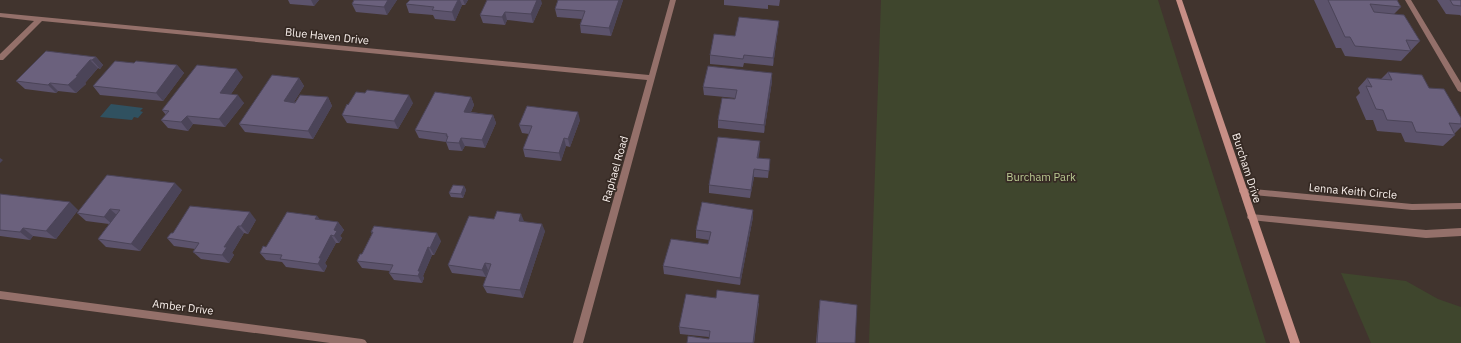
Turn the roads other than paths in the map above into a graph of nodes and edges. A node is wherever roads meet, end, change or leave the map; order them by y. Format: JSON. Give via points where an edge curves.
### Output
{"nodes":[{"id":1,"x":673,"y":0,"type":"edge"},
{"id":2,"x":1179,"y":0,"type":"edge"},
{"id":3,"x":1408,"y":0,"type":"edge"},
{"id":4,"x":0,"y":14,"type":"edge"},
{"id":5,"x":40,"y":19,"type":"junction"},
{"id":6,"x":0,"y":58,"type":"edge"},
{"id":7,"x":652,"y":78,"type":"junction"},
{"id":8,"x":1461,"y":89,"type":"edge"},
{"id":9,"x":1243,"y":191,"type":"junction"},
{"id":10,"x":1461,"y":206,"type":"edge"},
{"id":11,"x":1251,"y":217,"type":"junction"},
{"id":12,"x":1461,"y":232,"type":"edge"},
{"id":13,"x":0,"y":296,"type":"edge"},
{"id":14,"x":362,"y":343,"type":"edge"},
{"id":15,"x":578,"y":343,"type":"edge"},
{"id":16,"x":1295,"y":343,"type":"edge"}],
"edges":[{"from":1,"to":7,"type":"street","name":"Raphael Road"},
{"from":2,"to":9,"type":"street","name":"Burcham Drive"},
{"from":3,"to":8,"type":"street"},
{"from":4,"to":5,"type":"street","name":"Blue Haven Drive"},
{"from":5,"to":6,"type":"street"},
{"from":5,"to":7,"type":"street","name":"Blue Haven Drive"},
{"from":7,"to":15,"type":"street","name":"Raphael Road"},
{"from":9,"to":10,"type":"street","name":"Lenna Keith Circle","via":[[1412,207]]},
{"from":9,"to":11,"type":"street","name":"Burcham Drive"},
{"from":11,"to":12,"type":"street","via":[[1426,234]]},
{"from":11,"to":16,"type":"street","name":"Burcham Drive"},
{"from":13,"to":14,"type":"street","name":"Amber Drive"}]}
